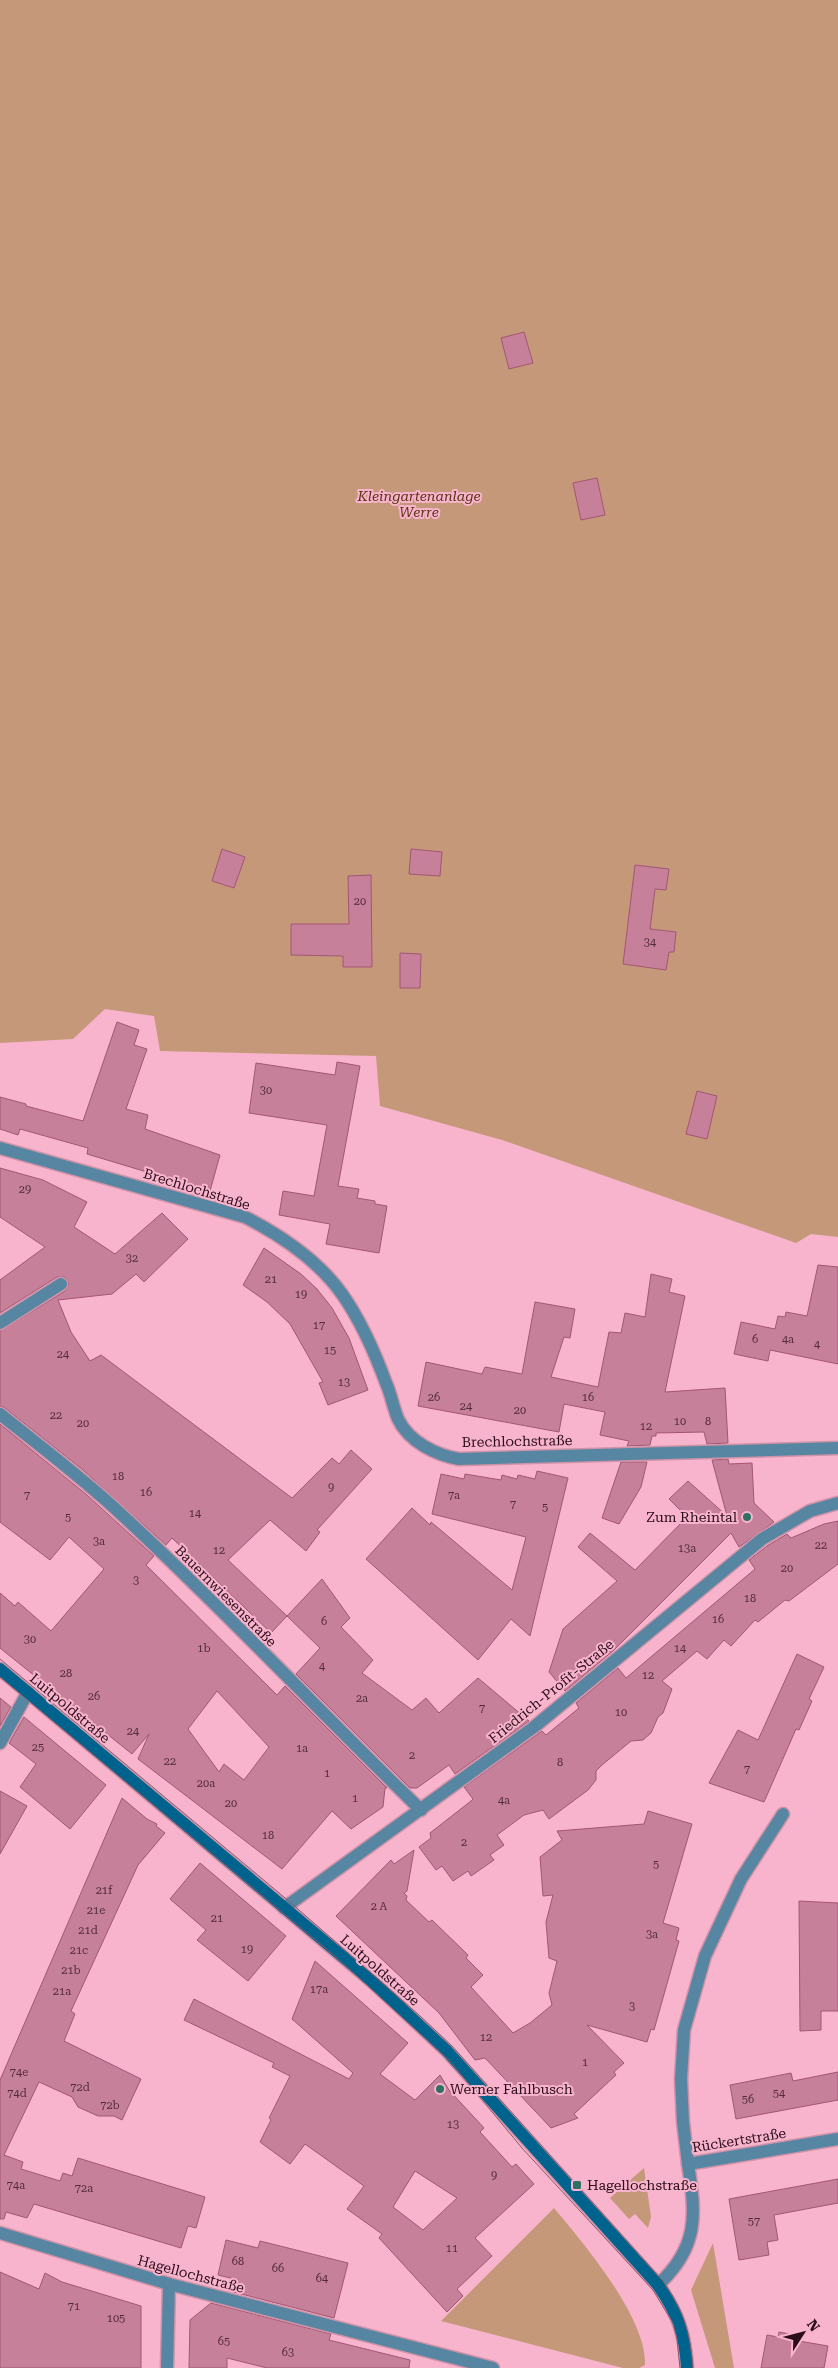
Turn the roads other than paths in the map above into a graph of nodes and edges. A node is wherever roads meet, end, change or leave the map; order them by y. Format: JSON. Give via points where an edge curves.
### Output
{"nodes":[{"id":1,"x":0,"y":1148,"type":"edge"},
{"id":2,"x":61,"y":1284,"type":"dead end"},
{"id":3,"x":0,"y":1323,"type":"edge"},
{"id":4,"x":0,"y":1414,"type":"edge"},
{"id":5,"x":838,"y":1448,"type":"edge"},
{"id":6,"x":838,"y":1503,"type":"edge"},
{"id":7,"x":0,"y":1669,"type":"edge"},
{"id":8,"x":28,"y":1692,"type":"junction"},
{"id":9,"x":0,"y":1743,"type":"edge"},
{"id":10,"x":421,"y":1810,"type":"junction"},
{"id":11,"x":783,"y":1814,"type":"dead end"},
{"id":12,"x":284,"y":1908,"type":"junction"},
{"id":13,"x":838,"y":2139,"type":"edge"},
{"id":14,"x":688,"y":2164,"type":"junction"},
{"id":15,"x":0,"y":2233,"type":"edge"},
{"id":16,"x":169,"y":2284,"type":"junction"},
{"id":17,"x":658,"y":2285,"type":"junction"},
{"id":18,"x":167,"y":2368,"type":"edge"},
{"id":19,"x":493,"y":2368,"type":"edge"},
{"id":20,"x":687,"y":2368,"type":"edge"}],
"edges":[{"from":1,"to":5,"type":"street","name":"Brechlochstraße","via":[[245,1217],[280,1235],[313,1261],[342,1294],[365,1334],[399,1420],[411,1435],[441,1456]]},
{"from":2,"to":3,"type":"street"},
{"from":4,"to":10,"type":"street","name":"Bauernwiesenstraße","via":[[121,1514]]},
{"from":6,"to":10,"type":"street","name":"Friedrich-Profit-Straße","via":[[810,1511],[762,1539],[534,1726]]},
{"from":7,"to":8,"type":"street","name":"Luitpoldstraße"},
{"from":8,"to":9,"type":"street"},
{"from":8,"to":12,"type":"street","name":"Luitpoldstraße"},
{"from":10,"to":12,"type":"street","name":"Friedrich-Profit-Straße"},
{"from":11,"to":14,"type":"street","via":[[741,1879],[713,1938],[684,2030],[682,2122]]},
{"from":12,"to":17,"type":"street","name":"Luitpoldstraße","via":[[374,1983],[447,2051]]},
{"from":13,"to":14,"type":"street","name":"Rückertstraße"},
{"from":14,"to":17,"type":"street","name":"Rückertstraße","via":[[694,2203],[691,2232],[677,2264]]},
{"from":15,"to":16,"type":"street","name":"Hagellochstraße"},
{"from":16,"to":18,"type":"street"},
{"from":16,"to":19,"type":"street","name":"Hagellochstraße"},
{"from":17,"to":20,"type":"street","name":"Luitpoldstraße","via":[[681,2324]]}]}
